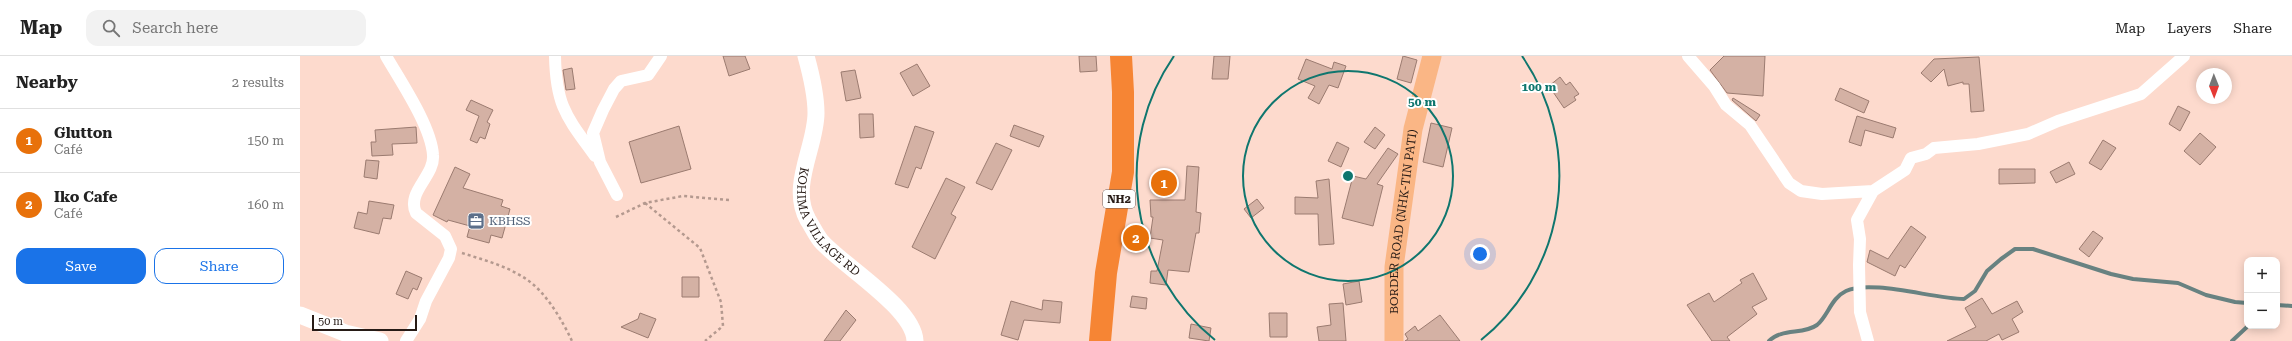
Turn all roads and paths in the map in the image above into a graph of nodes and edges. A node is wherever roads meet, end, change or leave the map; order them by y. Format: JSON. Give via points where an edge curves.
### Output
{"nodes":[{"id":1,"x":386,"y":56,"type":"edge"},
{"id":2,"x":555,"y":56,"type":"edge"},
{"id":3,"x":661,"y":56,"type":"edge"},
{"id":4,"x":806,"y":56,"type":"edge"},
{"id":5,"x":1121,"y":56,"type":"edge"},
{"id":6,"x":1432,"y":56,"type":"edge"},
{"id":7,"x":1688,"y":56,"type":"edge"},
{"id":8,"x":2184,"y":56,"type":"edge"},
{"id":9,"x":600,"y":162,"type":"junction"},
{"id":10,"x":1873,"y":191,"type":"junction"},
{"id":11,"x":617,"y":195,"type":"dead end"},
{"id":12,"x":729,"y":200,"type":"dead end"},
{"id":13,"x":645,"y":203,"type":"junction"},
{"id":14,"x":616,"y":217,"type":"dead end"},
{"id":15,"x":450,"y":250,"type":"junction"},
{"id":16,"x":300,"y":315,"type":"edge"},
{"id":17,"x":380,"y":341,"type":"edge"},
{"id":18,"x":406,"y":341,"type":"edge"},
{"id":19,"x":572,"y":341,"type":"edge"},
{"id":20,"x":705,"y":341,"type":"edge"},
{"id":21,"x":914,"y":341,"type":"edge"},
{"id":22,"x":1100,"y":341,"type":"edge"},
{"id":23,"x":1394,"y":341,"type":"edge"},
{"id":24,"x":1868,"y":341,"type":"edge"}],
"edges":[{"from":1,"to":15,"type":"street","via":[[419,115],[432,145],[434,161],[416,194],[413,208],[445,236]]},
{"from":2,"to":9,"type":"street","via":[[557,95],[562,108]]},
{"from":3,"to":9,"type":"street","via":[[648,75],[621,81],[614,89],[593,134]]},
{"from":4,"to":21,"type":"main road","name":"KOHIMA VILLAGE RD","via":[[813,80],[816,114],[802,177],[802,200],[807,218],[821,240],[907,320]]},
{"from":5,"to":22,"type":"highway","number":"NH2","via":[[1123,172],[1106,273]]},
{"from":6,"to":23,"type":"main road","name":"BORDER ROAD (NHK-TIN PATI)","via":[[1414,129],[1394,267]]},
{"from":7,"to":10,"type":"street","via":[[1714,86],[1726,105],[1750,125],[1790,183],[1801,191],[1822,194]]},
{"from":8,"to":10,"type":"street","via":[[2140,94],[2028,134],[1978,144],[1934,148],[1926,154],[1911,158],[1905,170]]},
{"from":9,"to":11,"type":"street"},
{"from":10,"to":24,"type":"street","via":[[1857,220],[1860,239],[1860,312]]},
{"from":12,"to":13,"type":"path","via":[[683,196]]},
{"from":13,"to":14,"type":"path"},
{"from":13,"to":20,"type":"path","via":[[700,248],[721,302],[723,326]]},
{"from":15,"to":18,"type":"street","via":[[449,258],[426,301],[420,319]]},
{"from":15,"to":19,"type":"path","via":[[505,268],[527,279],[564,324]]},
{"from":16,"to":17,"type":"main road","via":[[345,333]]}]}
